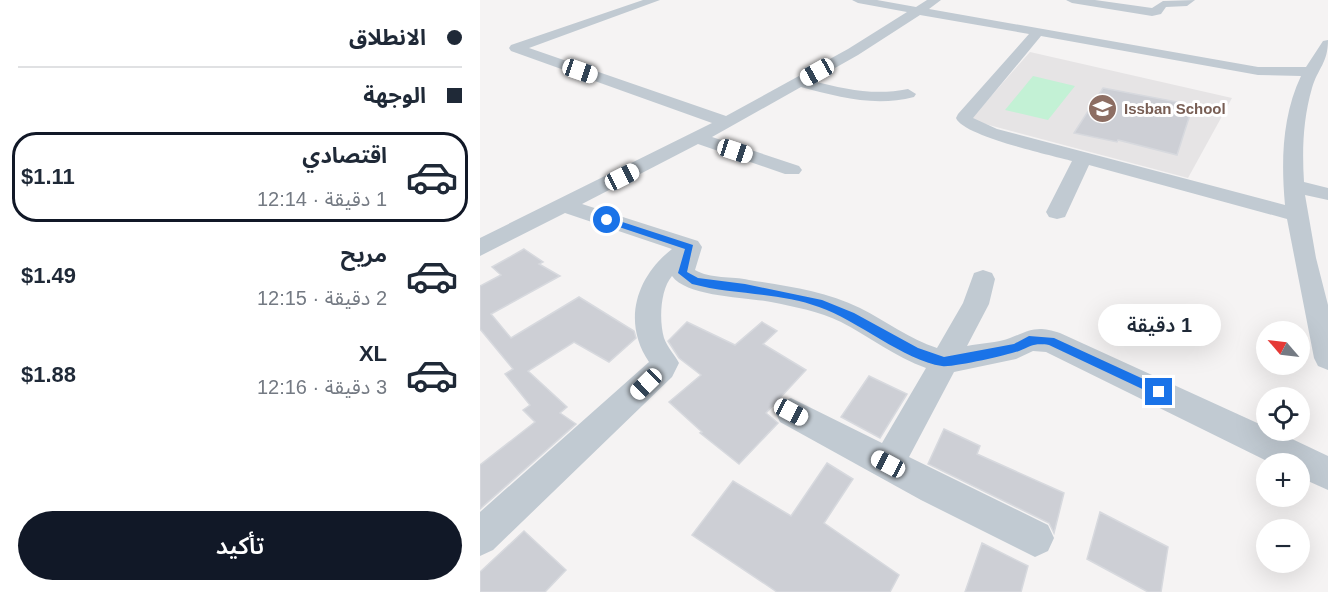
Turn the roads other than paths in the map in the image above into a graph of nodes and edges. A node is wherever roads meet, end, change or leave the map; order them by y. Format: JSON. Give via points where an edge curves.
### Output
{"nodes":[{"id":1,"x":654,"y":0,"type":"edge"},
{"id":2,"x":858,"y":0,"type":"edge"},
{"id":3,"x":935,"y":0,"type":"edge"},
{"id":4,"x":1072,"y":0,"type":"edge"},
{"id":5,"x":1189,"y":0,"type":"edge"},
{"id":6,"x":919,"y":11,"type":"junction"},
{"id":7,"x":1037,"y":33,"type":"junction"},
{"id":8,"x":1328,"y":44,"type":"edge"},
{"id":9,"x":1315,"y":73,"type":"edge"},
{"id":10,"x":798,"y":82,"type":"junction"},
{"id":11,"x":908,"y":94,"type":"dead end"},
{"id":12,"x":726,"y":122,"type":"junction"},
{"id":13,"x":697,"y":138,"type":"junction"},
{"id":14,"x":1083,"y":158,"type":"junction"},
{"id":15,"x":792,"y":170,"type":"dead end"},
{"id":16,"x":1294,"y":186,"type":"junction"},
{"id":17,"x":1328,"y":194,"type":"edge"},
{"id":18,"x":565,"y":206,"type":"junction"},
{"id":19,"x":1058,"y":212,"type":"dead end"},
{"id":20,"x":1298,"y":215,"type":"junction"},
{"id":21,"x":690,"y":247,"type":"junction"},
{"id":22,"x":480,"y":248,"type":"edge"},
{"id":23,"x":983,"y":279,"type":"dead end"},
{"id":24,"x":1328,"y":358,"type":"edge"},
{"id":25,"x":944,"y":362,"type":"junction"},
{"id":26,"x":791,"y":412,"type":"dead end"},
{"id":27,"x":888,"y":464,"type":"junction"},
{"id":28,"x":1328,"y":473,"type":"edge"},
{"id":29,"x":480,"y":537,"type":"edge"},
{"id":30,"x":1035,"y":538,"type":"dead end"}],
"edges":[{"from":1,"to":12,"type":"street","via":[[516,48]]},
{"from":2,"to":6,"type":"street"},
{"from":3,"to":6,"type":"street"},
{"from":4,"to":5,"type":"street","via":[[1152,12],[1162,4],[1183,4]]},
{"from":6,"to":7,"type":"street"},
{"from":6,"to":10,"type":"street"},
{"from":7,"to":9,"type":"street","via":[[1258,71]]},
{"from":7,"to":14,"type":"street","via":[[965,121],[992,133]]},
{"from":8,"to":9,"type":"street"},
{"from":9,"to":16,"type":"street","via":[[1293,130]]},
{"from":10,"to":11,"type":"street","via":[[874,100]]},
{"from":10,"to":12,"type":"street"},
{"from":12,"to":13,"type":"street"},
{"from":13,"to":15,"type":"street"},
{"from":13,"to":18,"type":"street"},
{"from":14,"to":19,"type":"street"},
{"from":14,"to":20,"type":"street"},
{"from":16,"to":17,"type":"street"},
{"from":16,"to":20,"type":"street"},
{"from":18,"to":21,"type":"street"},
{"from":18,"to":22,"type":"street"},
{"from":20,"to":24,"type":"street"},
{"from":21,"to":25,"type":"street","via":[[682,273],[696,282],[818,302],[850,315],[915,352]]},
{"from":21,"to":29,"type":"street","via":[[653,281],[649,323],[652,343],[664,363],[662,368]]},
{"from":23,"to":25,"type":"street","via":[[976,304]]},
{"from":25,"to":27,"type":"street"},
{"from":25,"to":28,"type":"street","via":[[1017,348],[1029,340],[1050,341]]},
{"from":26,"to":27,"type":"street"},
{"from":27,"to":30,"type":"street"}]}
